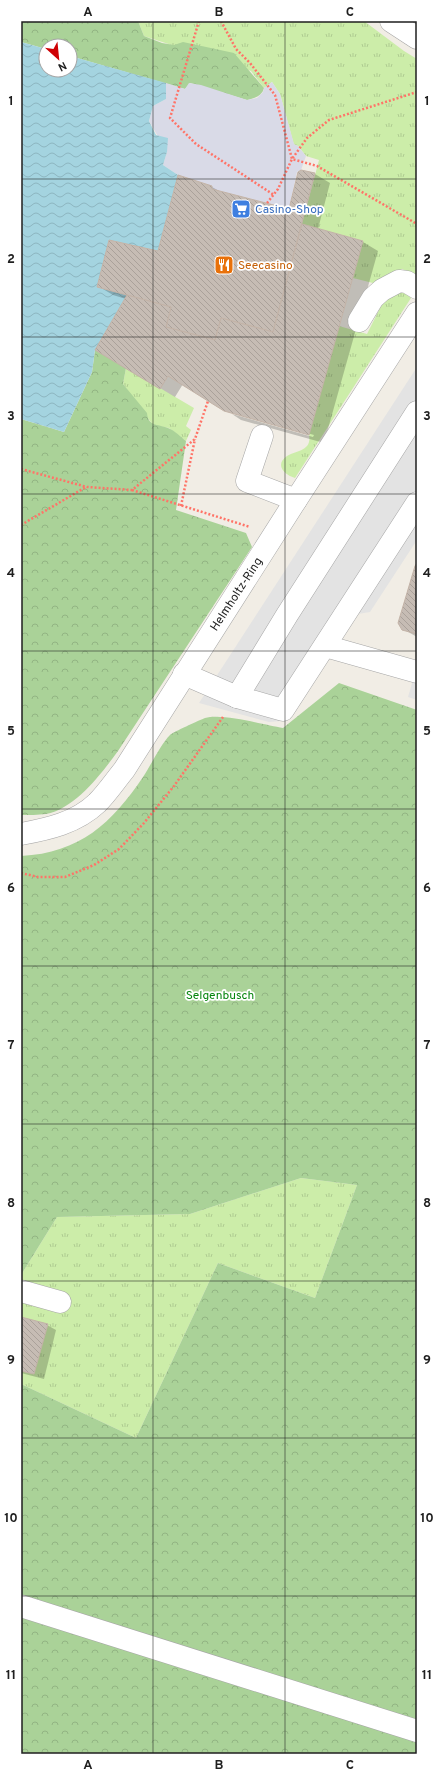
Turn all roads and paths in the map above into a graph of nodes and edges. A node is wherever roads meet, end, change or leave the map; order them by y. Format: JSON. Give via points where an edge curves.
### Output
{"nodes":[{"id":1,"x":199,"y":21,"type":"edge"},
{"id":2,"x":221,"y":21,"type":"edge"},
{"id":3,"x":391,"y":21,"type":"edge"},
{"id":4,"x":417,"y":38,"type":"edge"},
{"id":5,"x":417,"y":93,"type":"edge"},
{"id":6,"x":292,"y":159,"type":"junction"},
{"id":7,"x":274,"y":195,"type":"junction"},
{"id":8,"x":267,"y":203,"type":"dead end"},
{"id":9,"x":417,"y":224,"type":"edge"},
{"id":10,"x":417,"y":288,"type":"edge"},
{"id":11,"x":417,"y":313,"type":"edge"},
{"id":12,"x":359,"y":321,"type":"dead end"},
{"id":13,"x":208,"y":402,"type":"dead end"},
{"id":14,"x":417,"y":412,"type":"edge"},
{"id":15,"x":262,"y":436,"type":"dead end"},
{"id":16,"x":195,"y":439,"type":"junction"},
{"id":17,"x":21,"y":469,"type":"edge"},
{"id":18,"x":87,"y":487,"type":"junction"},
{"id":19,"x":296,"y":500,"type":"junction"},
{"id":20,"x":417,"y":503,"type":"edge"},
{"id":21,"x":180,"y":506,"type":"dead end"},
{"id":22,"x":21,"y":525,"type":"edge"},
{"id":23,"x":325,"y":646,"type":"junction"},
{"id":24,"x":417,"y":672,"type":"edge"},
{"id":25,"x":184,"y":674,"type":"junction"},
{"id":26,"x":236,"y":697,"type":"junction"},
{"id":27,"x":21,"y":834,"type":"edge"},
{"id":28,"x":21,"y":873,"type":"edge"},
{"id":29,"x":21,"y":1291,"type":"edge"},
{"id":30,"x":60,"y":1302,"type":"dead end"},
{"id":31,"x":21,"y":1606,"type":"edge"},
{"id":32,"x":417,"y":1731,"type":"edge"}],
"edges":[{"from":1,"to":7,"type":"path","via":[[170,118],[196,144]]},
{"from":2,"to":6,"type":"path","via":[[236,48],[275,95]]},
{"from":3,"to":4,"type":"street"},
{"from":5,"to":6,"type":"path","via":[[330,120],[307,138]]},
{"from":6,"to":7,"type":"path"},
{"from":6,"to":9,"type":"path","via":[[317,166]]},
{"from":7,"to":8,"type":"path"},
{"from":10,"to":12,"type":"street","via":[[399,281],[382,290],[373,298]]},
{"from":11,"to":19,"type":"street","name":"Helmholtz-Ring"},
{"from":13,"to":16,"type":"path"},
{"from":14,"to":26,"type":"street"},
{"from":15,"to":19,"type":"street","via":[[247,481]]},
{"from":16,"to":18,"type":"path","via":[[132,490]]},
{"from":16,"to":21,"type":"path"},
{"from":17,"to":18,"type":"path"},
{"from":18,"to":22,"type":"path"},
{"from":19,"to":25,"type":"street","name":"Helmholtz-Ring"},
{"from":20,"to":23,"type":"street"},
{"from":23,"to":24,"type":"street"},
{"from":23,"to":26,"type":"street","via":[[283,710]]},
{"from":25,"to":26,"type":"street"},
{"from":25,"to":27,"type":"street","name":"Helmholtz-Ring","via":[[124,770],[96,804],[72,821]]},
{"from":26,"to":28,"type":"path","via":[[174,786],[119,849],[94,865],[65,877],[38,877]]},
{"from":29,"to":30,"type":"street"},
{"from":31,"to":32,"type":"street"}]}
